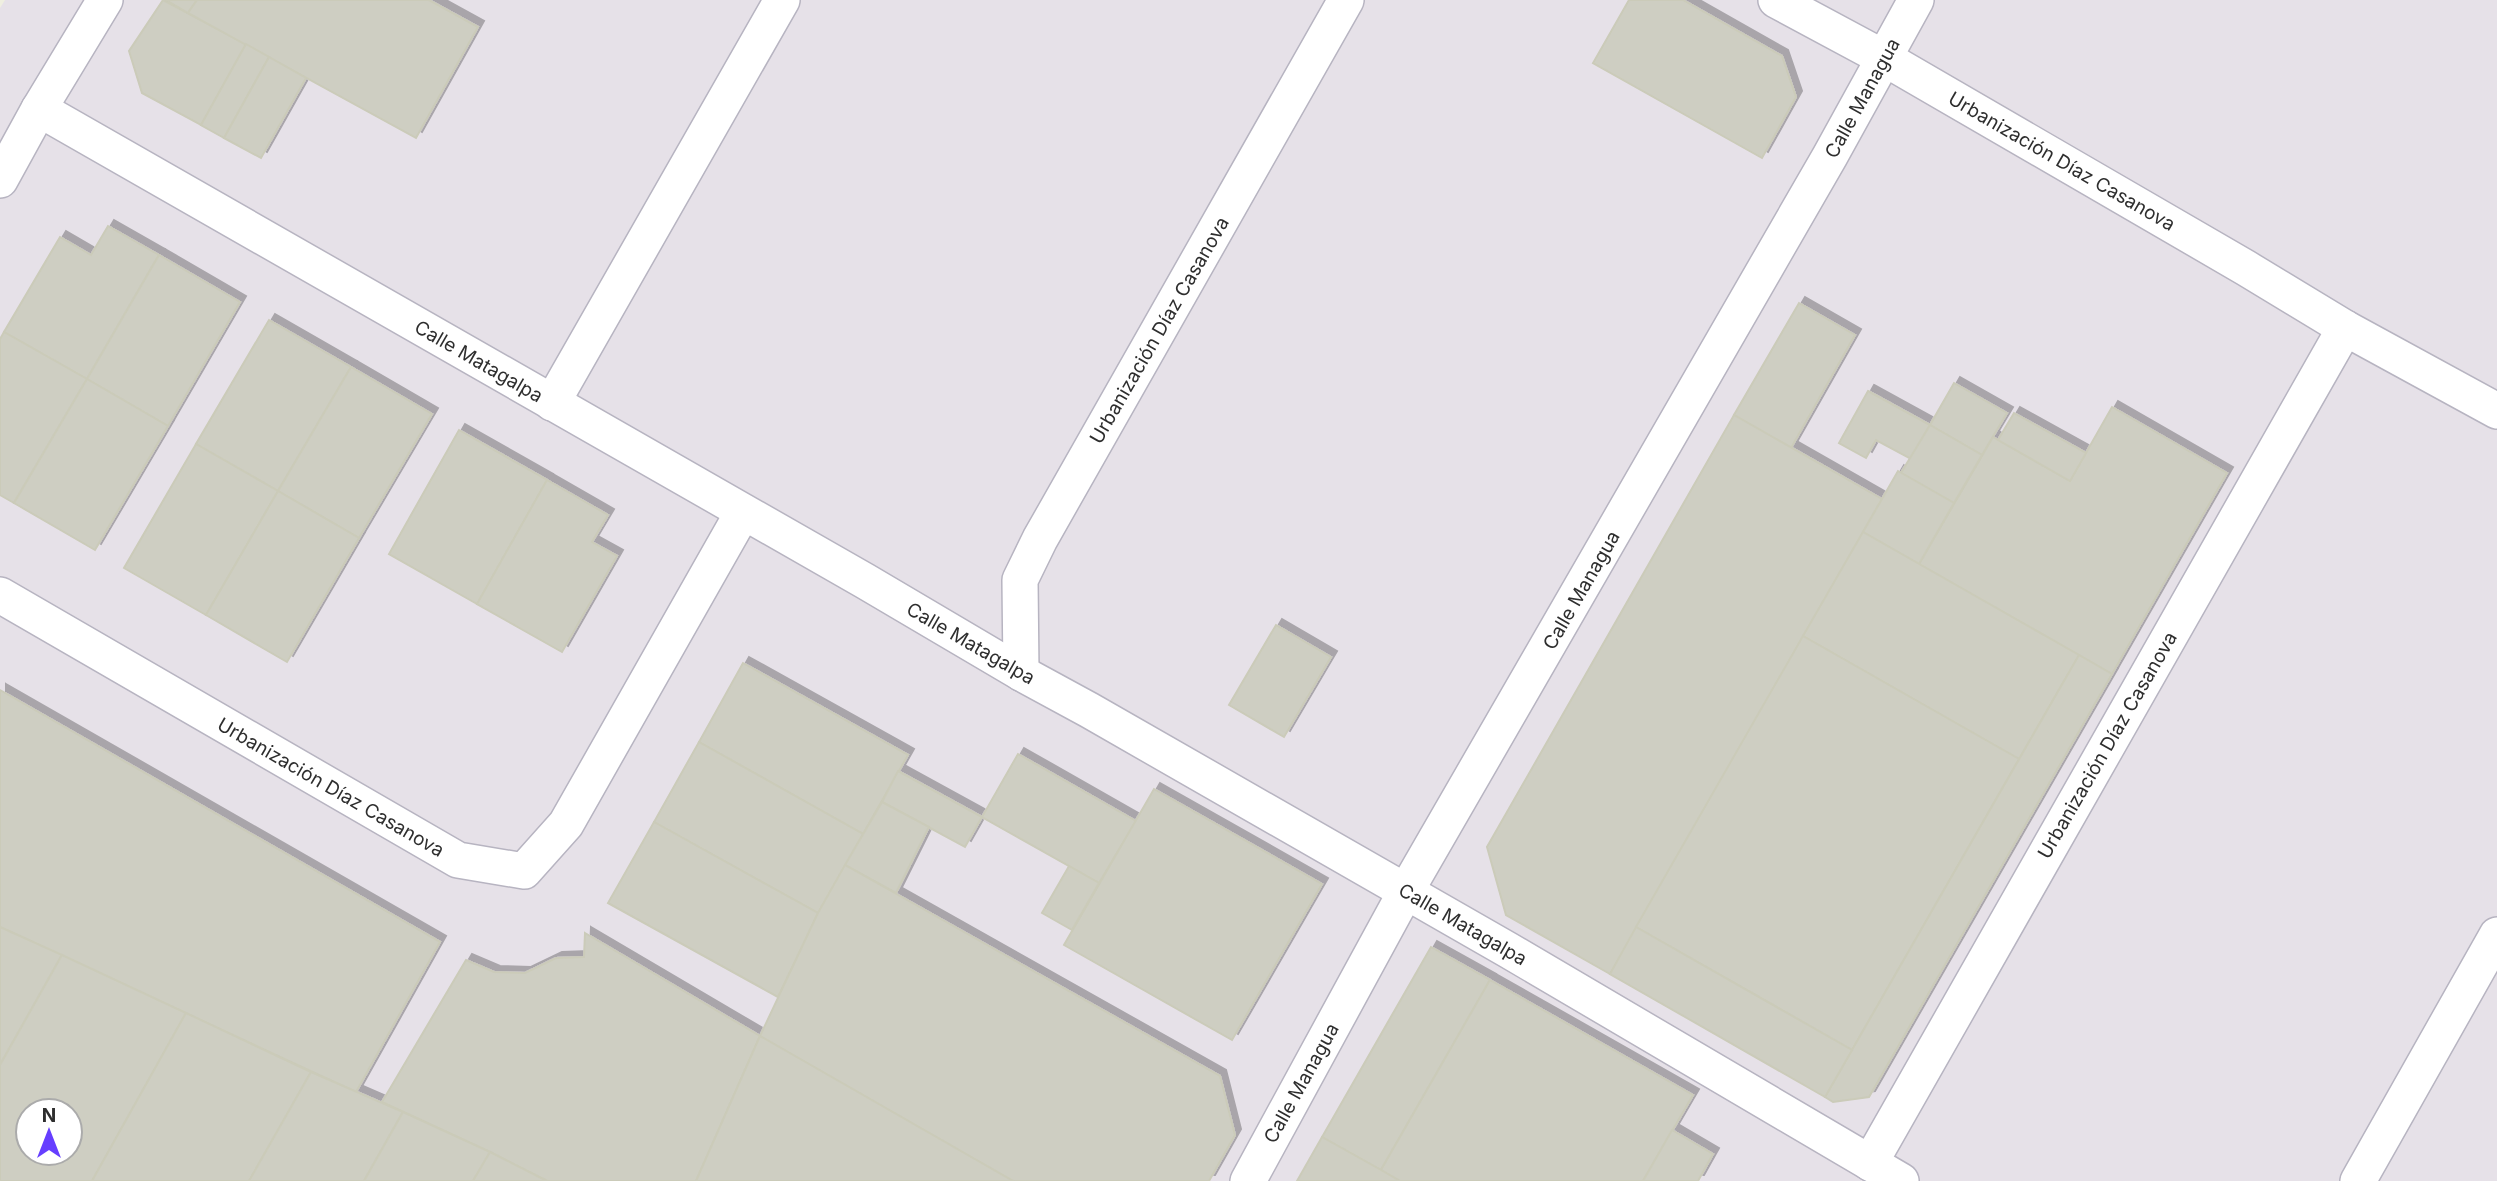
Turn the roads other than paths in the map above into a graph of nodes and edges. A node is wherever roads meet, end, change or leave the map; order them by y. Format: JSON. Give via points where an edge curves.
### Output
{"nodes":[{"id":1,"x":105,"y":0,"type":"edge"},
{"id":2,"x":782,"y":0,"type":"edge"},
{"id":3,"x":1346,"y":0,"type":"edge"},
{"id":4,"x":1776,"y":0,"type":"edge"},
{"id":5,"x":1916,"y":0,"type":"edge"},
{"id":6,"x":1884,"y":58,"type":"junction"},
{"id":7,"x":38,"y":109,"type":"junction"},
{"id":8,"x":0,"y":180,"type":"edge"},
{"id":9,"x":2345,"y":328,"type":"junction"},
{"id":10,"x":552,"y":403,"type":"junction"},
{"id":11,"x":2497,"y":411,"type":"edge"},
{"id":12,"x":743,"y":512,"type":"junction"},
{"id":13,"x":0,"y":595,"type":"edge"},
{"id":14,"x":1021,"y":673,"type":"junction"},
{"id":15,"x":1406,"y":891,"type":"junction"},
{"id":16,"x":2497,"y":935,"type":"edge"},
{"id":17,"x":1870,"y":1163,"type":"junction"},
{"id":18,"x":1248,"y":1181,"type":"edge"},
{"id":19,"x":1901,"y":1181,"type":"edge"},
{"id":20,"x":2358,"y":1181,"type":"edge"}],
"edges":[{"from":1,"to":7,"type":"street"},
{"from":2,"to":10,"type":"street"},
{"from":3,"to":14,"type":"street","name":"Urbanización Díaz Casanova","via":[[1020,580]]},
{"from":4,"to":6,"type":"street","name":"Urbanización Díaz Casanova"},
{"from":5,"to":6,"type":"street","name":"Calle Managua"},
{"from":6,"to":9,"type":"street","name":"Urbanización Díaz Casanova"},
{"from":6,"to":15,"type":"street","name":"Calle Managua"},
{"from":7,"to":8,"type":"street"},
{"from":7,"to":10,"type":"street","name":"Calle Matagalpa"},
{"from":9,"to":11,"type":"street","name":"Urbanización Díaz Casanova"},
{"from":9,"to":17,"type":"street","name":"Urbanización Díaz Casanova"},
{"from":10,"to":12,"type":"street","name":"Calle Matagalpa"},
{"from":12,"to":13,"type":"street","name":"Urbanización Díaz Casanova","via":[[566,824],[524,871],[458,860]]},
{"from":12,"to":14,"type":"street","name":"Calle Matagalpa"},
{"from":14,"to":15,"type":"street","name":"Calle Matagalpa"},
{"from":15,"to":17,"type":"street","name":"Calle Matagalpa"},
{"from":15,"to":18,"type":"street","name":"Calle Managua"},
{"from":16,"to":20,"type":"street"},
{"from":17,"to":19,"type":"street","name":"Calle Matagalpa"}]}
